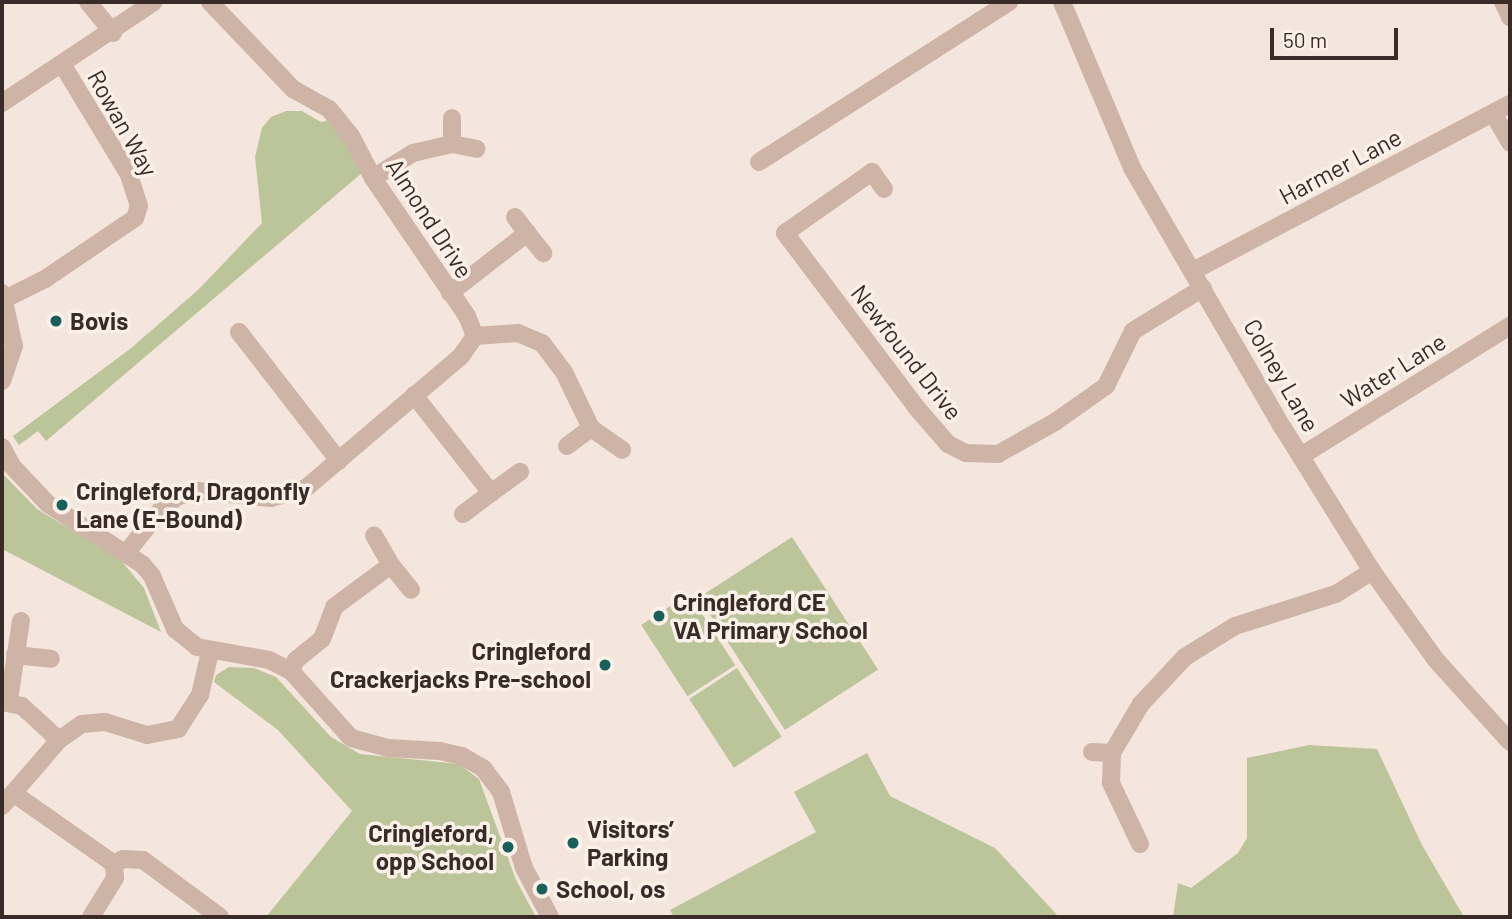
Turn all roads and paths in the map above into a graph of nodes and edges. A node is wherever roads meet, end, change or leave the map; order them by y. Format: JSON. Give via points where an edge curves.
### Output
{"nodes":[{"id":1,"x":88,"y":2,"type":"edge"},
{"id":2,"x":155,"y":2,"type":"edge"},
{"id":3,"x":209,"y":2,"type":"edge"},
{"id":4,"x":1009,"y":2,"type":"edge"},
{"id":5,"x":1062,"y":2,"type":"edge"},
{"id":6,"x":1503,"y":2,"type":"edge"},
{"id":7,"x":1510,"y":17,"type":"edge"},
{"id":8,"x":113,"y":33,"type":"junction"},
{"id":9,"x":62,"y":64,"type":"junction"},
{"id":10,"x":2,"y":103,"type":"edge"},
{"id":11,"x":1510,"y":104,"type":"edge"},
{"id":12,"x":1493,"y":113,"type":"junction"},
{"id":13,"x":452,"y":118,"type":"dead end"},
{"id":14,"x":1510,"y":142,"type":"edge"},
{"id":15,"x":452,"y":144,"type":"junction"},
{"id":16,"x":477,"y":149,"type":"dead end"},
{"id":17,"x":759,"y":162,"type":"dead end"},
{"id":18,"x":373,"y":178,"type":"junction"},
{"id":19,"x":884,"y":189,"type":"dead end"},
{"id":20,"x":515,"y":217,"type":"dead end"},
{"id":21,"x":527,"y":233,"type":"junction"},
{"id":22,"x":543,"y":253,"type":"dead end"},
{"id":23,"x":1193,"y":271,"type":"junction"},
{"id":24,"x":1203,"y":288,"type":"junction"},
{"id":25,"x":450,"y":293,"type":"junction"},
{"id":26,"x":3,"y":296,"type":"edge"},
{"id":27,"x":1510,"y":326,"type":"edge"},
{"id":28,"x":239,"y":332,"type":"dead end"},
{"id":29,"x":475,"y":336,"type":"junction"},
{"id":30,"x":2,"y":381,"type":"edge"},
{"id":31,"x":414,"y":395,"type":"junction"},
{"id":32,"x":591,"y":428,"type":"junction"},
{"id":33,"x":567,"y":446,"type":"dead end"},
{"id":34,"x":2,"y":447,"type":"edge"},
{"id":35,"x":622,"y":450,"type":"dead end"},
{"id":36,"x":1301,"y":456,"type":"junction"},
{"id":37,"x":340,"y":461,"type":"junction"},
{"id":38,"x":520,"y":472,"type":"dead end"},
{"id":39,"x":491,"y":493,"type":"junction"},
{"id":40,"x":463,"y":514,"type":"dead end"},
{"id":41,"x":374,"y":535,"type":"dead end"},
{"id":42,"x":127,"y":552,"type":"junction"},
{"id":43,"x":391,"y":565,"type":"junction"},
{"id":44,"x":1372,"y":571,"type":"junction"},
{"id":45,"x":411,"y":590,"type":"dead end"},
{"id":46,"x":21,"y":621,"type":"dead end"},
{"id":47,"x":210,"y":652,"type":"junction"},
{"id":48,"x":15,"y":655,"type":"junction"},
{"id":49,"x":51,"y":659,"type":"dead end"},
{"id":50,"x":291,"y":671,"type":"junction"},
{"id":51,"x":5,"y":701,"type":"edge"},
{"id":52,"x":59,"y":740,"type":"junction"},
{"id":53,"x":1510,"y":742,"type":"edge"},
{"id":54,"x":1092,"y":752,"type":"dead end"},
{"id":55,"x":1112,"y":752,"type":"junction"},
{"id":56,"x":7,"y":799,"type":"edge"},
{"id":57,"x":1140,"y":844,"type":"dead end"},
{"id":58,"x":114,"y":864,"type":"junction"},
{"id":59,"x":91,"y":917,"type":"edge"},
{"id":60,"x":220,"y":917,"type":"edge"},
{"id":61,"x":550,"y":917,"type":"edge"}],
"edges":[{"from":1,"to":8,"type":"street"},
{"from":2,"to":8,"type":"street"},
{"from":3,"to":18,"type":"street","name":"Almond Drive","via":[[293,89],[333,113]]},
{"from":4,"to":17,"type":"street"},
{"from":5,"to":23,"type":"street","name":"Colney Lane","via":[[1132,168]]},
{"from":6,"to":7,"type":"street"},
{"from":8,"to":9,"type":"street"},
{"from":9,"to":10,"type":"street"},
{"from":9,"to":26,"type":"street","name":"Rowan Way","via":[[128,173],[139,206],[135,218],[45,279]]},
{"from":11,"to":12,"type":"street","name":"Harmer Lane"},
{"from":12,"to":14,"type":"street"},
{"from":12,"to":23,"type":"street","name":"Harmer Lane"},
{"from":13,"to":15,"type":"street"},
{"from":15,"to":16,"type":"street"},
{"from":15,"to":18,"type":"street","via":[[413,153]]},
{"from":18,"to":25,"type":"street","name":"Almond Drive"},
{"from":19,"to":24,"type":"street","name":"Newfound Drive","via":[[872,172],[785,233],[916,407],[948,444],[966,453],[998,454],[1015,447],[1106,386],[1133,331]]},
{"from":20,"to":21,"type":"street"},
{"from":21,"to":22,"type":"street"},
{"from":21,"to":25,"type":"street"},
{"from":23,"to":24,"type":"street","name":"Colney Lane"},
{"from":24,"to":36,"type":"street","name":"Colney Lane"},
{"from":25,"to":29,"type":"street","name":"Almond Drive"},
{"from":26,"to":30,"type":"street","via":[[14,346]]},
{"from":27,"to":36,"type":"street","name":"Water Lane"},
{"from":28,"to":37,"type":"street"},
{"from":29,"to":31,"type":"street","via":[[460,356]]},
{"from":29,"to":32,"type":"street","via":[[518,333],[542,343],[564,372]]},
{"from":31,"to":37,"type":"street"},
{"from":31,"to":39,"type":"street"},
{"from":32,"to":33,"type":"street"},
{"from":32,"to":35,"type":"street"},
{"from":34,"to":42,"type":"street","via":[[12,466],[48,503]]},
{"from":36,"to":44,"type":"street","name":"Colney Lane"},
{"from":37,"to":42,"type":"street","via":[[284,497],[197,491],[179,496],[163,507]]},
{"from":38,"to":39,"type":"street"},
{"from":39,"to":40,"type":"street"},
{"from":41,"to":43,"type":"street"},
{"from":42,"to":47,"type":"street","via":[[152,576],[175,629]]},
{"from":43,"to":45,"type":"street"},
{"from":43,"to":50,"type":"street","via":[[334,607],[322,639],[296,660]]},
{"from":44,"to":53,"type":"street","name":"Colney Lane","via":[[1436,660]]},
{"from":44,"to":55,"type":"street","via":[[1336,594],[1235,626],[1185,657],[1141,704]]},
{"from":46,"to":48,"type":"street"},
{"from":47,"to":50,"type":"street","via":[[261,658]]},
{"from":47,"to":52,"type":"street","via":[[200,695],[178,729],[147,735],[94,721]]},
{"from":48,"to":49,"type":"street"},
{"from":48,"to":51,"type":"street"},
{"from":50,"to":61,"type":"street","via":[[351,738],[389,748],[451,753],[483,768],[500,792],[524,868]]},
{"from":51,"to":52,"type":"street","via":[[22,706]]},
{"from":52,"to":56,"type":"street"},
{"from":54,"to":55,"type":"street"},
{"from":55,"to":57,"type":"street","via":[[1111,783]]},
{"from":56,"to":58,"type":"street"},
{"from":58,"to":59,"type":"street","via":[[114,878]]},
{"from":58,"to":60,"type":"street","via":[[123,859],[143,860]]}]}
